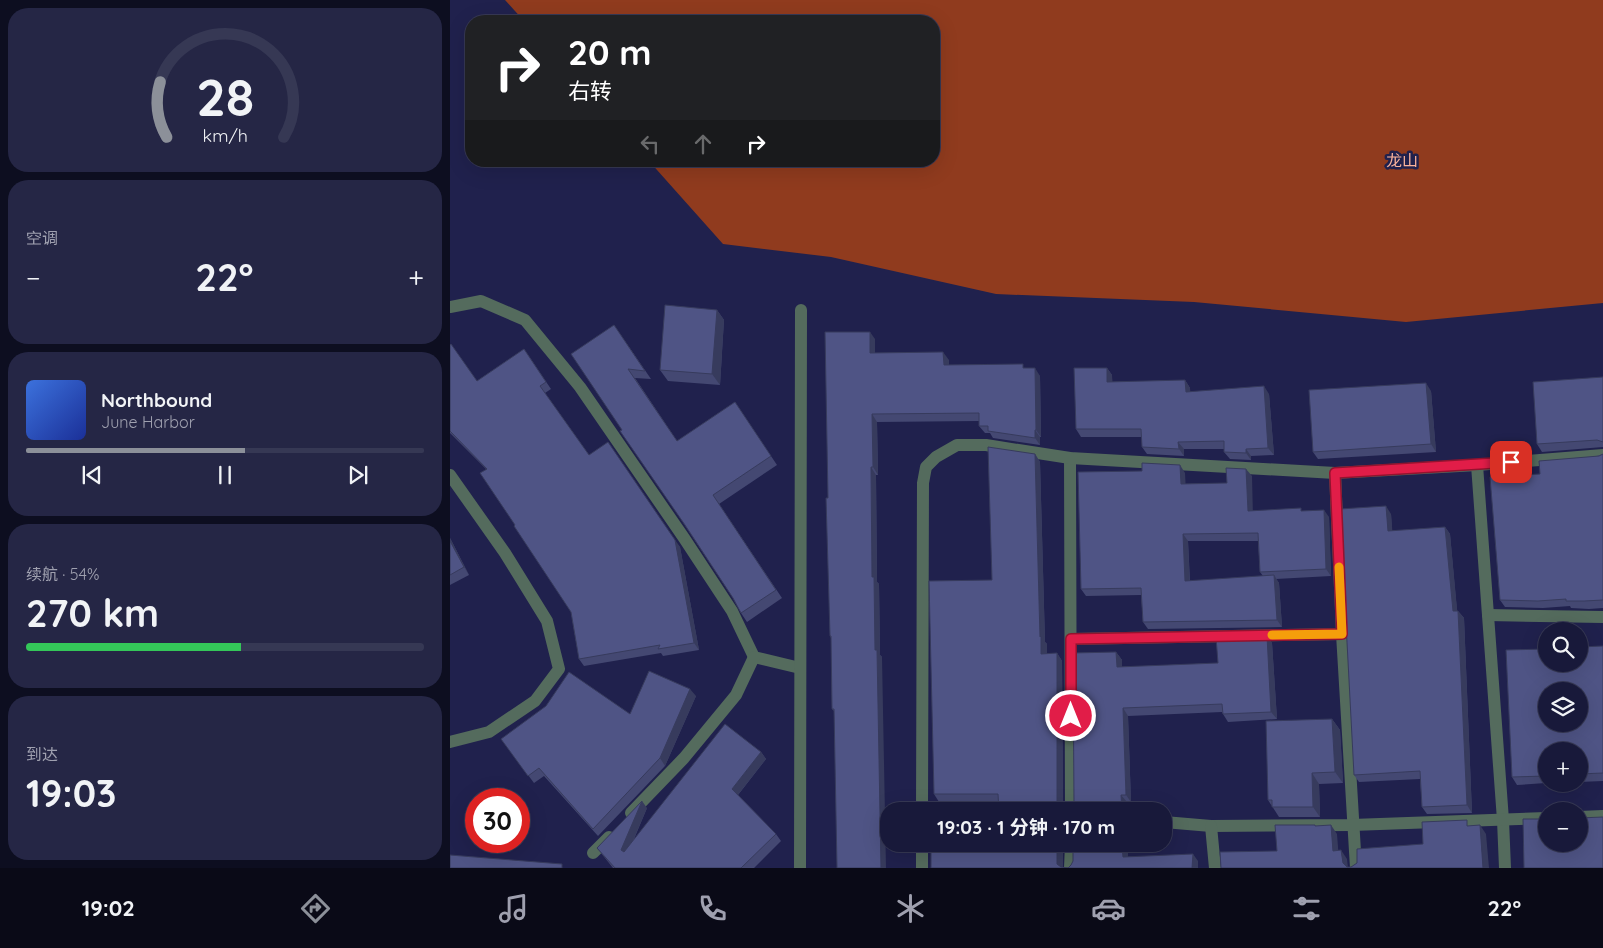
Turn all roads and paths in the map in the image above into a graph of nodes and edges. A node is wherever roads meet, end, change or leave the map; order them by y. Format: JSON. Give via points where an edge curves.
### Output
{"nodes":[{"id":1,"x":450,"y":306,"type":"edge"},
{"id":2,"x":801,"y":310,"type":"dead end"},
{"id":3,"x":1603,"y":455,"type":"edge"},
{"id":4,"x":1070,"y":458,"type":"junction"},
{"id":5,"x":1478,"y":465,"type":"junction"},
{"id":6,"x":1335,"y":473,"type":"junction"},
{"id":7,"x":450,"y":475,"type":"edge"},
{"id":8,"x":1488,"y":615,"type":"junction"},
{"id":9,"x":1603,"y":617,"type":"edge"},
{"id":10,"x":1342,"y":634,"type":"junction"},
{"id":11,"x":1071,"y":639,"type":"junction"},
{"id":12,"x":754,"y":657,"type":"junction"},
{"id":13,"x":800,"y":668,"type":"junction"},
{"id":14,"x":450,"y":742,"type":"edge"},
{"id":15,"x":922,"y":802,"type":"edge"},
{"id":16,"x":1071,"y":802,"type":"edge"},
{"id":17,"x":1603,"y":816,"type":"edge"},
{"id":18,"x":1588,"y":817,"type":"edge"},
{"id":19,"x":1538,"y":818,"type":"edge"},
{"id":20,"x":1503,"y":820,"type":"junction"},
{"id":21,"x":1172,"y":823,"type":"edge"},
{"id":22,"x":1352,"y":825,"type":"junction"},
{"id":23,"x":1212,"y":826,"type":"junction"},
{"id":24,"x":922,"y":852,"type":"edge"},
{"id":25,"x":1070,"y":852,"type":"edge"},
{"id":26,"x":593,"y":853,"type":"dead end"},
{"id":27,"x":797,"y":866,"type":"edge"},
{"id":28,"x":922,"y":868,"type":"edge"},
{"id":29,"x":1070,"y":868,"type":"edge"},
{"id":30,"x":1214,"y":868,"type":"edge"},
{"id":31,"x":1356,"y":868,"type":"edge"},
{"id":32,"x":1506,"y":868,"type":"edge"}],
"edges":[{"from":1,"to":12,"type":"street","via":[[481,301],[525,320],[580,387],[684,538],[732,611]]},
{"from":2,"to":13,"type":"street"},
{"from":3,"to":5,"type":"street"},
{"from":4,"to":6,"type":"street"},
{"from":4,"to":11,"type":"street"},
{"from":4,"to":15,"type":"street","via":[[986,445],[957,445],[936,456],[926,467],[923,483]]},
{"from":5,"to":6,"type":"street"},
{"from":5,"to":8,"type":"street"},
{"from":6,"to":10,"type":"street"},
{"from":7,"to":14,"type":"street","via":[[505,553],[547,621],[559,669],[535,701],[489,732]]},
{"from":8,"to":9,"type":"street"},
{"from":8,"to":20,"type":"street"},
{"from":10,"to":11,"type":"street"},
{"from":10,"to":22,"type":"street"},
{"from":11,"to":16,"type":"street"},
{"from":12,"to":13,"type":"street"},
{"from":12,"to":26,"type":"street","via":[[736,695],[684,758]]},
{"from":13,"to":27,"type":"street"},
{"from":17,"to":18,"type":"street"},
{"from":19,"to":20,"type":"street"},
{"from":20,"to":22,"type":"street"},
{"from":20,"to":32,"type":"street"},
{"from":21,"to":23,"type":"street"},
{"from":22,"to":23,"type":"street"},
{"from":22,"to":31,"type":"street"},
{"from":23,"to":30,"type":"street"},
{"from":24,"to":28,"type":"street"},
{"from":25,"to":29,"type":"street"}]}
